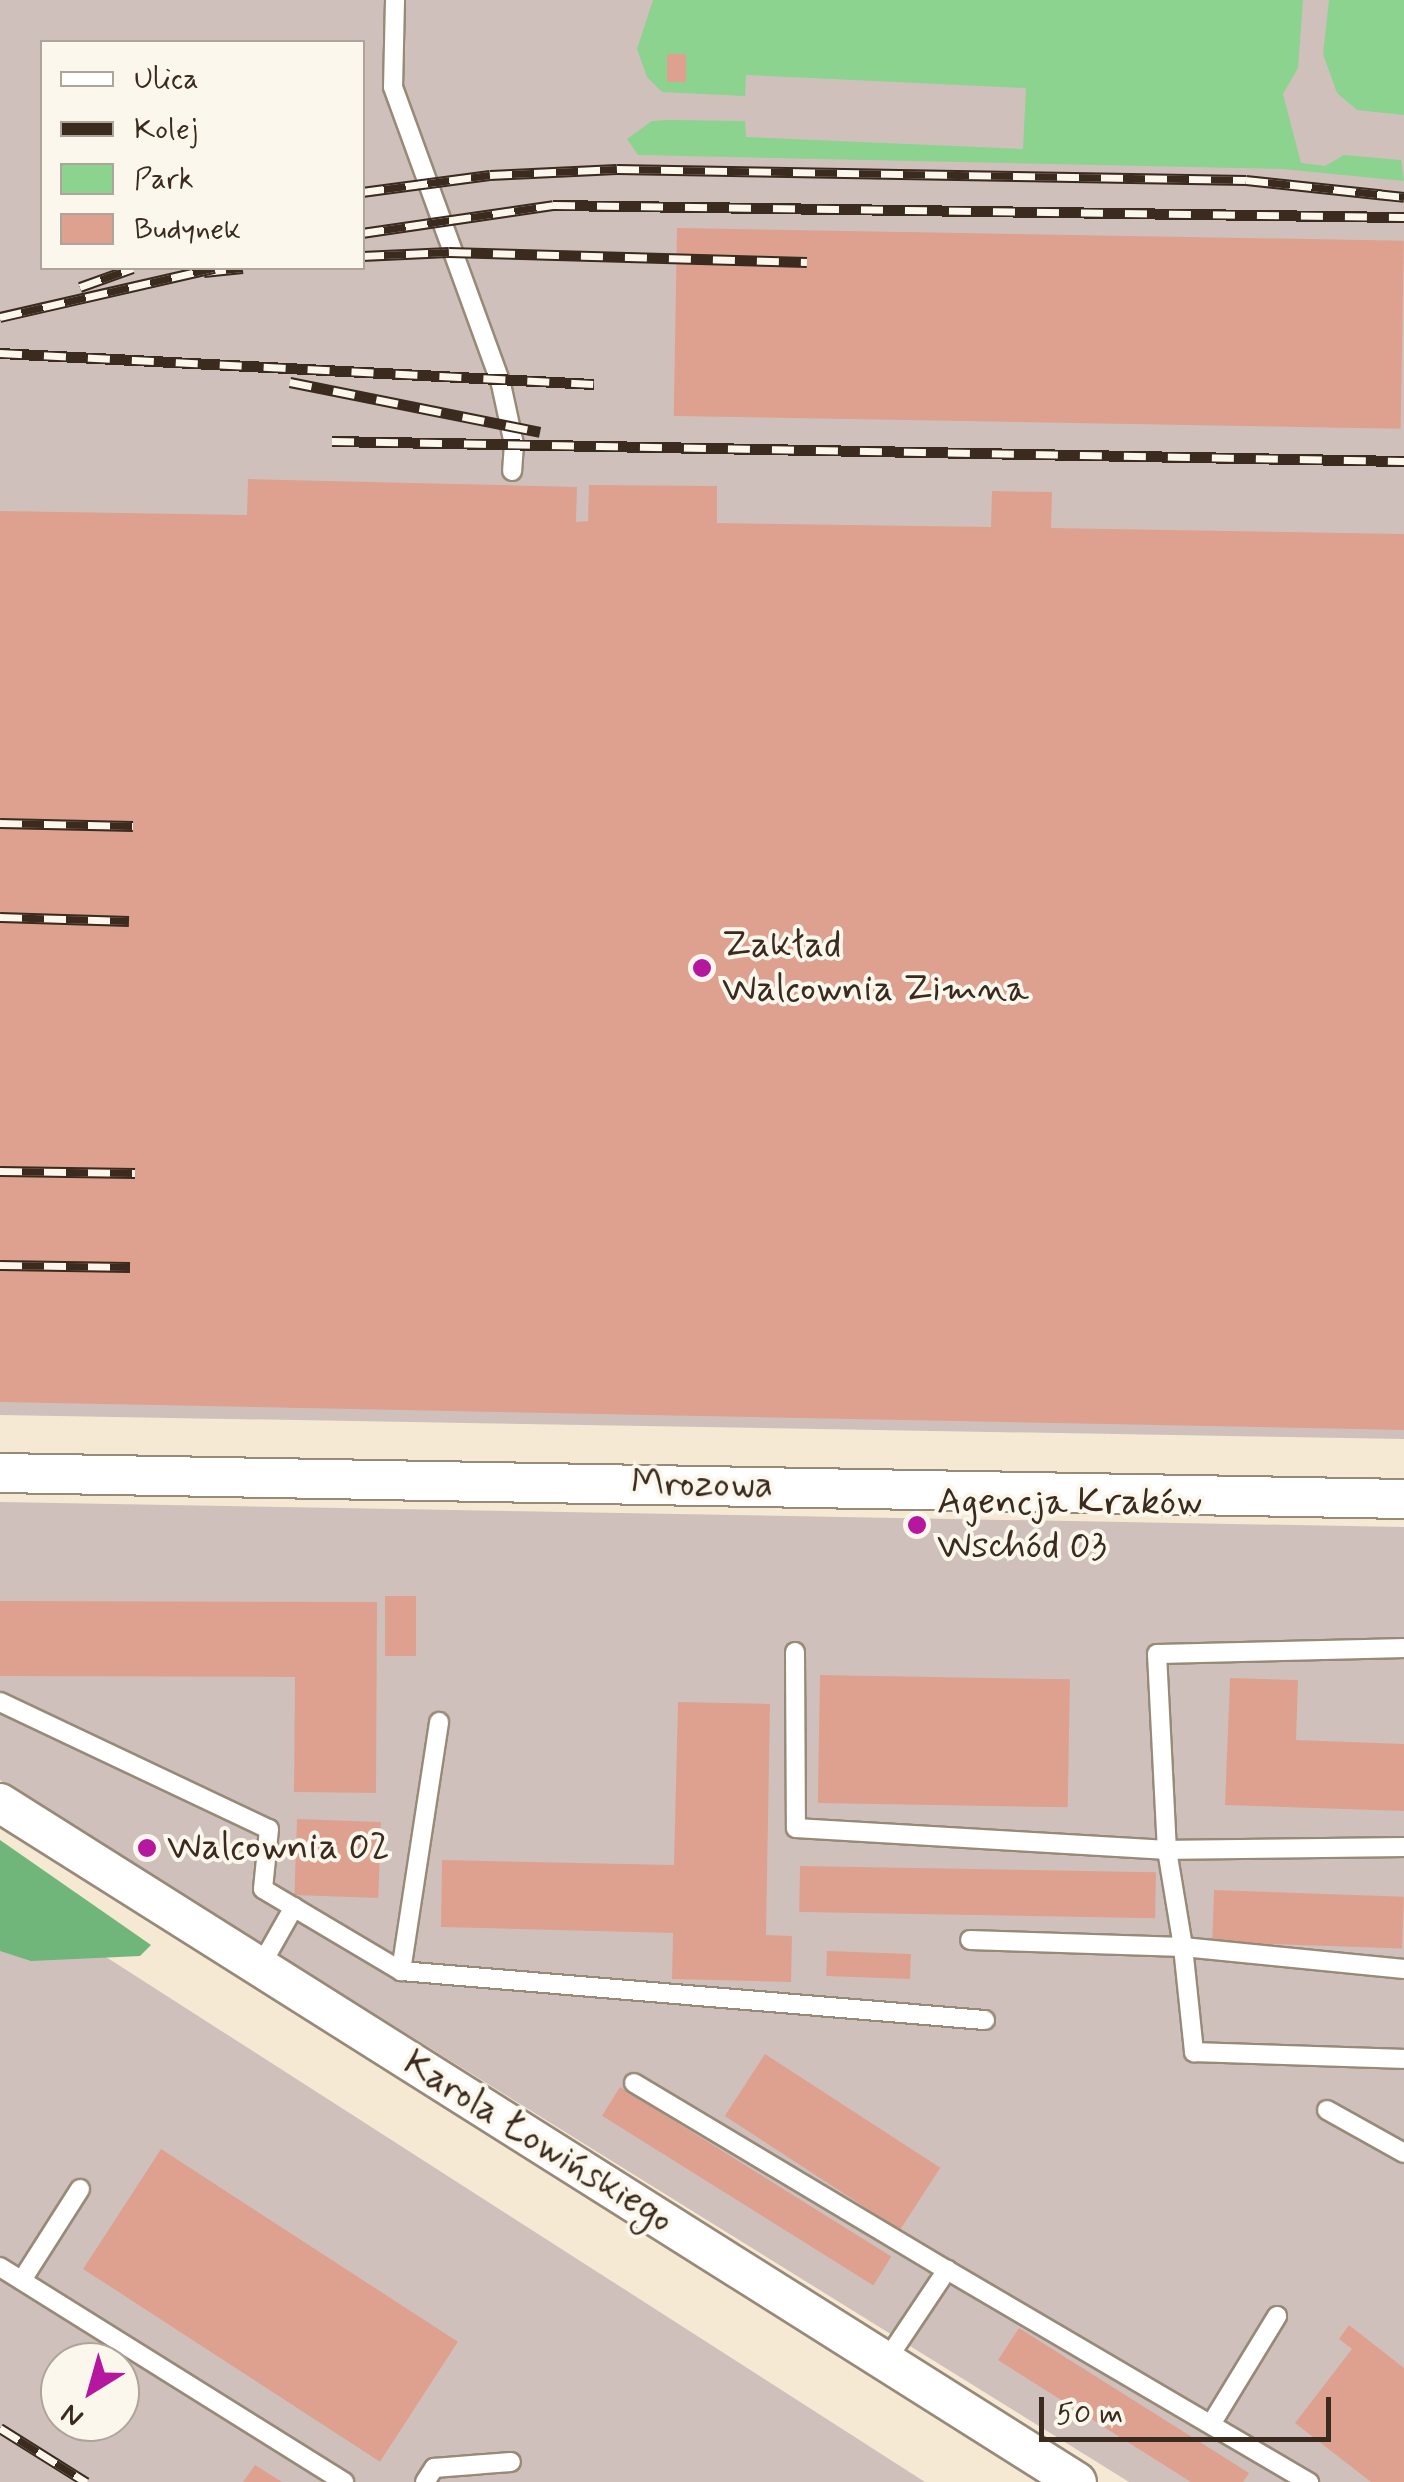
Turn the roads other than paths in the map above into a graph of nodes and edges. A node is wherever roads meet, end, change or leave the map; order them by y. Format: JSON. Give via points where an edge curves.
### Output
{"nodes":[{"id":1,"x":395,"y":0,"type":"edge"},
{"id":2,"x":512,"y":471,"type":"dead end"},
{"id":3,"x":0,"y":1473,"type":"edge"},
{"id":4,"x":1404,"y":1499,"type":"edge"},
{"id":5,"x":1404,"y":1648,"type":"edge"},
{"id":6,"x":795,"y":1652,"type":"dead end"},
{"id":7,"x":0,"y":1702,"type":"edge"},
{"id":8,"x":439,"y":1722,"type":"dead end"},
{"id":9,"x":0,"y":1802,"type":"edge"},
{"id":10,"x":1404,"y":1847,"type":"edge"},
{"id":11,"x":1167,"y":1850,"type":"junction"},
{"id":12,"x":294,"y":1908,"type":"junction"},
{"id":13,"x":970,"y":1940,"type":"dead end"},
{"id":14,"x":1183,"y":1947,"type":"junction"},
{"id":15,"x":260,"y":1967,"type":"junction"},
{"id":16,"x":1404,"y":1969,"type":"edge"},
{"id":17,"x":402,"y":1971,"type":"junction"},
{"id":18,"x":985,"y":2020,"type":"dead end"},
{"id":19,"x":1404,"y":2059,"type":"edge"},
{"id":20,"x":634,"y":2084,"type":"dead end"},
{"id":21,"x":1327,"y":2110,"type":"dead end"},
{"id":22,"x":1404,"y":2154,"type":"edge"},
{"id":23,"x":80,"y":2189,"type":"dead end"},
{"id":24,"x":0,"y":2266,"type":"edge"},
{"id":25,"x":946,"y":2270,"type":"junction"},
{"id":26,"x":22,"y":2280,"type":"junction"},
{"id":27,"x":1277,"y":2316,"type":"dead end"},
{"id":28,"x":886,"y":2361,"type":"junction"},
{"id":29,"x":1213,"y":2420,"type":"junction"},
{"id":30,"x":511,"y":2462,"type":"dead end"},
{"id":31,"x":344,"y":2482,"type":"edge"},
{"id":32,"x":425,"y":2482,"type":"edge"},
{"id":33,"x":1077,"y":2482,"type":"edge"},
{"id":34,"x":1308,"y":2482,"type":"edge"}],
"edges":[{"from":1,"to":2,"type":"lane","via":[[393,87],[501,384],[514,444]]},
{"from":3,"to":4,"type":"street","name":"Mrozowa"},
{"from":5,"to":11,"type":"lane","via":[[1157,1654]]},
{"from":6,"to":11,"type":"lane","via":[[796,1828]]},
{"from":7,"to":12,"type":"lane","via":[[269,1829],[263,1889]]},
{"from":8,"to":17,"type":"lane"},
{"from":9,"to":15,"type":"street","name":"Karola Łowińskiego"},
{"from":10,"to":11,"type":"lane"},
{"from":11,"to":14,"type":"lane"},
{"from":12,"to":15,"type":"lane"},
{"from":12,"to":17,"type":"lane"},
{"from":13,"to":14,"type":"lane"},
{"from":14,"to":16,"type":"lane"},
{"from":14,"to":19,"type":"lane","via":[[1194,2052]]},
{"from":15,"to":28,"type":"street","name":"Karola Łowińskiego"},
{"from":17,"to":18,"type":"lane"},
{"from":20,"to":25,"type":"lane"},
{"from":21,"to":22,"type":"lane"},
{"from":23,"to":26,"type":"lane"},
{"from":24,"to":26,"type":"lane"},
{"from":25,"to":28,"type":"lane"},
{"from":25,"to":29,"type":"lane"},
{"from":26,"to":31,"type":"lane"},
{"from":27,"to":29,"type":"lane"},
{"from":28,"to":33,"type":"street","name":"Karola Łowińskiego"},
{"from":29,"to":34,"type":"lane"},
{"from":30,"to":32,"type":"lane","via":[[434,2468]]}]}
